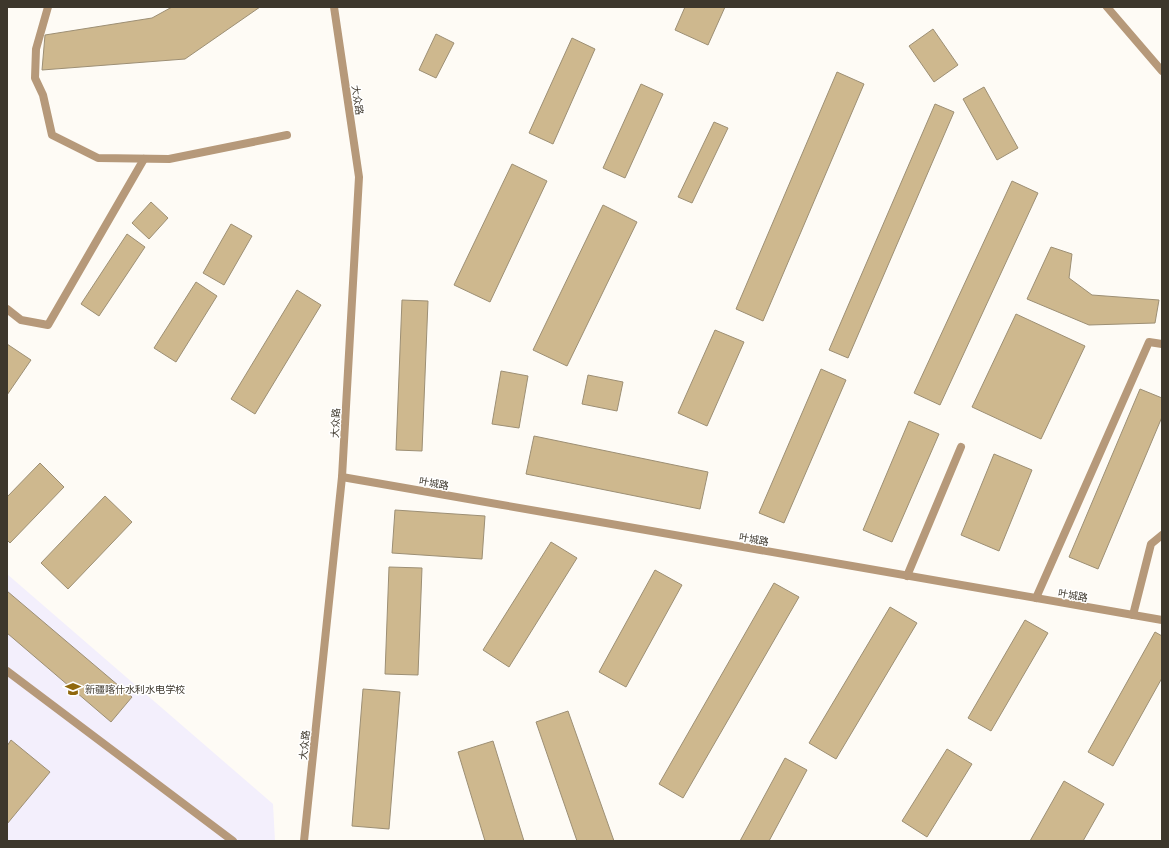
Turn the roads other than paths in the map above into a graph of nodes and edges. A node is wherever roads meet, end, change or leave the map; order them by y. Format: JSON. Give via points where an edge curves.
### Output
{"nodes":[{"id":1,"x":48,"y":7,"type":"edge"},
{"id":2,"x":334,"y":7,"type":"edge"},
{"id":3,"x":1107,"y":7,"type":"edge"},
{"id":4,"x":1162,"y":71,"type":"edge"},
{"id":5,"x":287,"y":135,"type":"dead end"},
{"id":6,"x":144,"y":159,"type":"junction"},
{"id":7,"x":7,"y":309,"type":"edge"},
{"id":8,"x":1162,"y":344,"type":"edge"},
{"id":9,"x":961,"y":447,"type":"dead end"},
{"id":10,"x":342,"y":477,"type":"junction"},
{"id":11,"x":1162,"y":535,"type":"edge"},
{"id":12,"x":907,"y":576,"type":"junction"},
{"id":13,"x":1036,"y":598,"type":"junction"},
{"id":14,"x":1133,"y":615,"type":"junction"},
{"id":15,"x":1162,"y":620,"type":"edge"},
{"id":16,"x":7,"y":671,"type":"edge"},
{"id":17,"x":233,"y":841,"type":"edge"},
{"id":18,"x":304,"y":841,"type":"edge"}],
"edges":[{"from":1,"to":6,"type":"street","via":[[36,49],[35,78],[43,95],[52,135],[98,158]]},
{"from":2,"to":10,"type":"street","name":"大众路","via":[[359,177]]},
{"from":3,"to":4,"type":"street"},
{"from":5,"to":6,"type":"street","via":[[169,159]]},
{"from":6,"to":7,"type":"street","via":[[48,326],[22,320]]},
{"from":8,"to":13,"type":"street","via":[[1149,342]]},
{"from":9,"to":12,"type":"street"},
{"from":10,"to":12,"type":"street","name":"叶城路"},
{"from":10,"to":18,"type":"street","name":"大众路"},
{"from":11,"to":14,"type":"street","via":[[1151,544]]},
{"from":12,"to":13,"type":"street","name":"叶城路"},
{"from":13,"to":14,"type":"street","name":"叶城路"},
{"from":14,"to":15,"type":"street","name":"叶城路"},
{"from":16,"to":17,"type":"street"}]}
